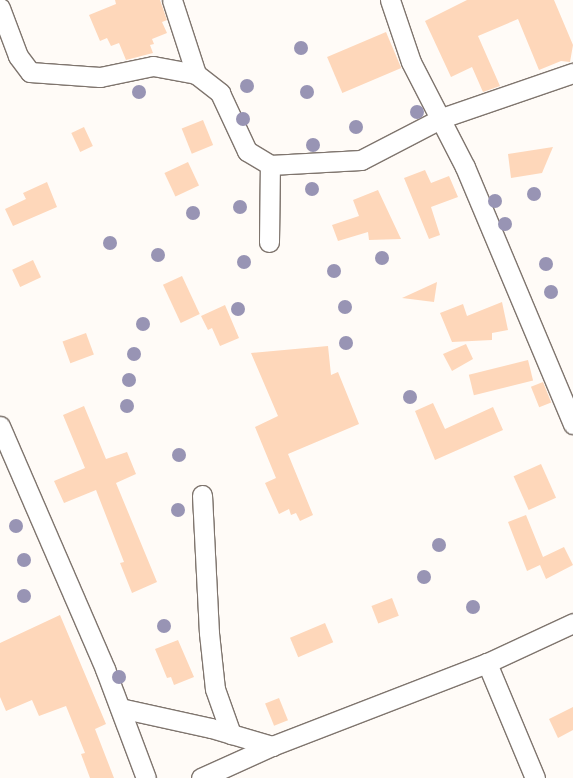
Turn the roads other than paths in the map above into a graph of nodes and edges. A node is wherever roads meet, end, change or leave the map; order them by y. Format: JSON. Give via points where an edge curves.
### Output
{"nodes":[{"id":1,"x":172,"y":0,"type":"edge"},
{"id":2,"x":390,"y":0,"type":"edge"},
{"id":3,"x":0,"y":8,"type":"edge"},
{"id":4,"x":573,"y":73,"type":"edge"},
{"id":5,"x":196,"y":74,"type":"junction"},
{"id":6,"x":442,"y":118,"type":"junction"},
{"id":7,"x":270,"y":165,"type":"junction"},
{"id":8,"x":269,"y":242,"type":"dead end"},
{"id":9,"x":573,"y":424,"type":"edge"},
{"id":10,"x":0,"y":426,"type":"edge"},
{"id":11,"x":202,"y":495,"type":"dead end"},
{"id":12,"x":573,"y":623,"type":"edge"},
{"id":13,"x":487,"y":663,"type":"junction"},
{"id":14,"x":120,"y":708,"type":"junction"},
{"id":15,"x":231,"y":734,"type":"junction"},
{"id":16,"x":272,"y":746,"type":"junction"},
{"id":17,"x":146,"y":778,"type":"edge"},
{"id":18,"x":201,"y":778,"type":"edge"},
{"id":19,"x":535,"y":778,"type":"edge"}],
"edges":[{"from":1,"to":5,"type":"street"},
{"from":2,"to":6,"type":"street","via":[[411,62]]},
{"from":3,"to":5,"type":"street","via":[[18,56],[30,72],[100,77],[152,66]]},
{"from":4,"to":6,"type":"street"},
{"from":5,"to":7,"type":"street","via":[[220,93],[247,151]]},
{"from":6,"to":7,"type":"street","via":[[361,160]]},
{"from":6,"to":9,"type":"street"},
{"from":7,"to":8,"type":"street"},
{"from":10,"to":14,"type":"street"},
{"from":11,"to":15,"type":"street","via":[[205,590],[215,689]]},
{"from":12,"to":13,"type":"street"},
{"from":13,"to":16,"type":"street"},
{"from":13,"to":19,"type":"street"},
{"from":14,"to":15,"type":"street"},
{"from":14,"to":17,"type":"street"},
{"from":15,"to":16,"type":"street"},
{"from":16,"to":18,"type":"street"}]}
